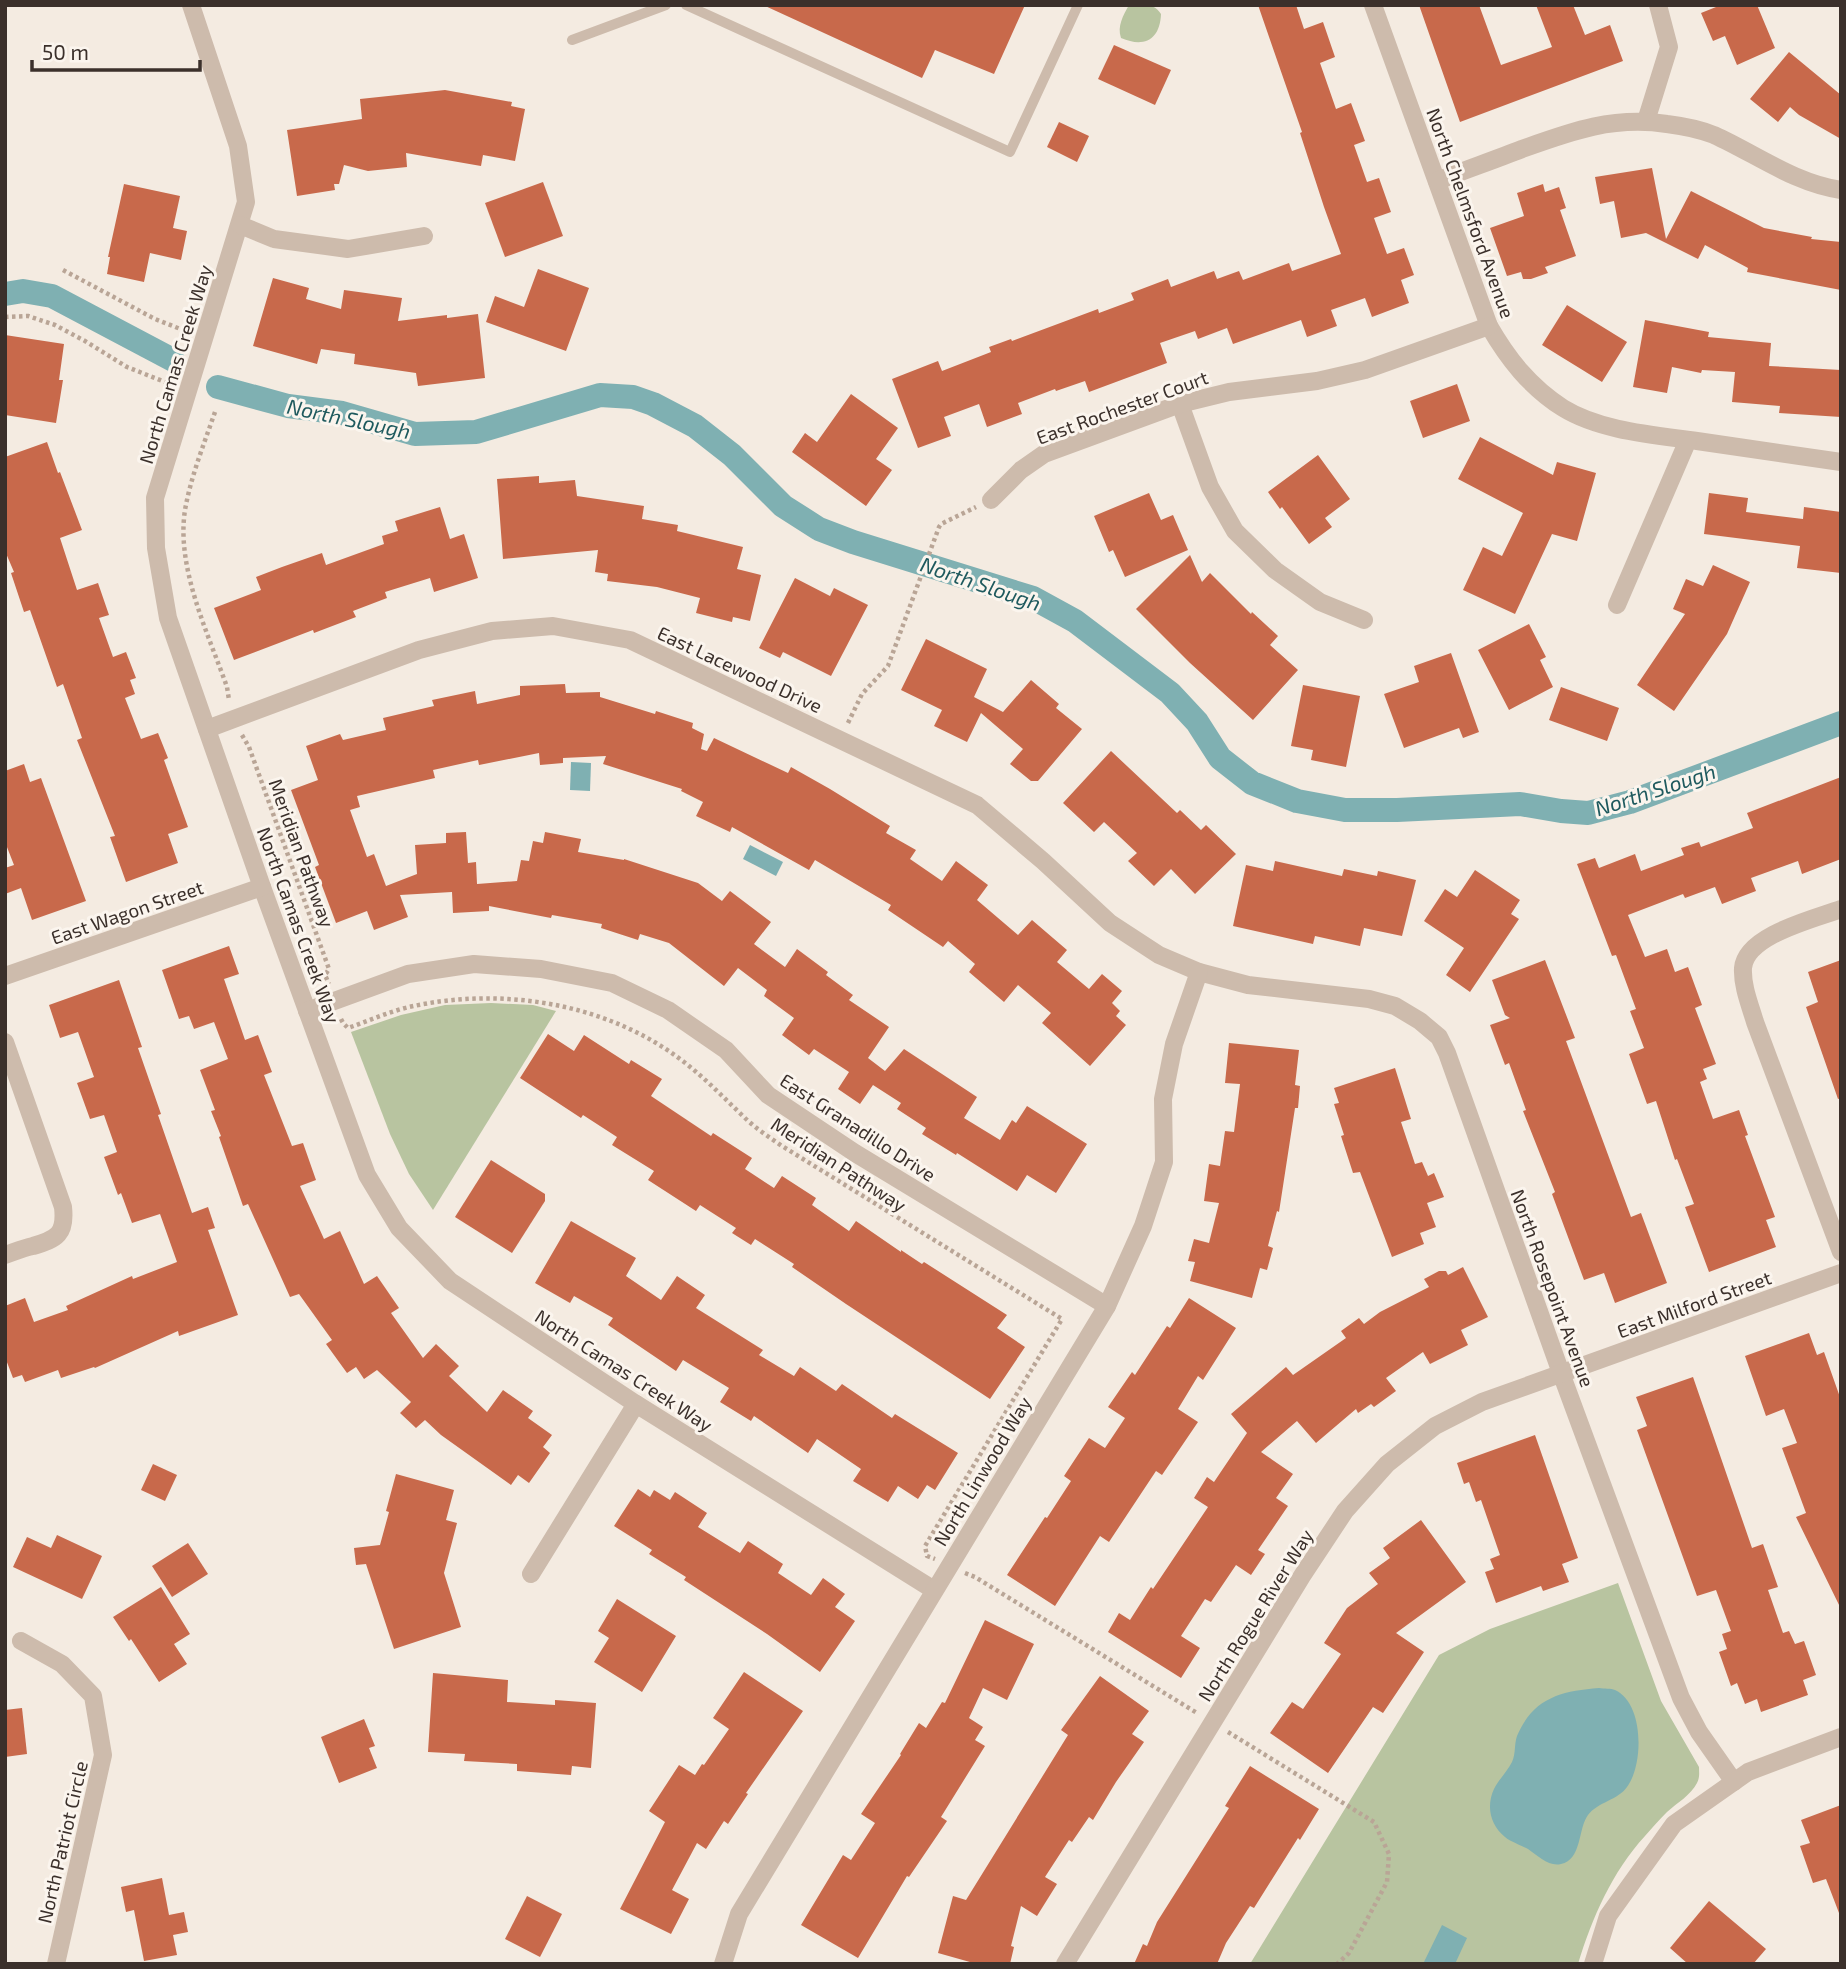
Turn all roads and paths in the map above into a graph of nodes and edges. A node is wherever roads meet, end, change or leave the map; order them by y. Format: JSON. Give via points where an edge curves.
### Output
{"nodes":[{"id":1,"x":191,"y":5,"type":"edge"},
{"id":2,"x":666,"y":5,"type":"edge"},
{"id":3,"x":686,"y":5,"type":"edge"},
{"id":4,"x":1078,"y":5,"type":"edge"},
{"id":5,"x":1374,"y":5,"type":"edge"},
{"id":6,"x":1658,"y":5,"type":"edge"},
{"id":7,"x":572,"y":40,"type":"dead end"},
{"id":8,"x":1646,"y":121,"type":"junction"},
{"id":9,"x":1437,"y":180,"type":"junction"},
{"id":10,"x":1841,"y":190,"type":"edge"},
{"id":11,"x":240,"y":225,"type":"junction"},
{"id":12,"x":424,"y":236,"type":"dead end"},
{"id":13,"x":63,"y":270,"type":"dead end"},
{"id":14,"x":5,"y":317,"type":"edge"},
{"id":15,"x":1489,"y":326,"type":"junction"},
{"id":16,"x":188,"y":332,"type":"dead end"},
{"id":17,"x":171,"y":385,"type":"dead end"},
{"id":18,"x":1180,"y":404,"type":"junction"},
{"id":19,"x":207,"y":410,"type":"dead end"},
{"id":20,"x":1688,"y":440,"type":"junction"},
{"id":21,"x":1841,"y":462,"type":"edge"},
{"id":22,"x":991,"y":500,"type":"joint"},
{"id":23,"x":1617,"y":605,"type":"dead end"},
{"id":24,"x":1364,"y":620,"type":"dead end"},
{"id":25,"x":227,"y":695,"type":"dead end"},
{"id":26,"x":848,"y":724,"type":"dead end"},
{"id":27,"x":207,"y":729,"type":"junction"},
{"id":28,"x":244,"y":740,"type":"dead end"},
{"id":29,"x":262,"y":887,"type":"junction"},
{"id":30,"x":1841,"y":909,"type":"edge"},
{"id":31,"x":1199,"y":972,"type":"junction"},
{"id":32,"x":325,"y":975,"type":"dead end"},
{"id":33,"x":5,"y":976,"type":"edge"},
{"id":34,"x":307,"y":1011,"type":"junction"},
{"id":35,"x":343,"y":1023,"type":"dead end"},
{"id":36,"x":5,"y":1042,"type":"edge"},
{"id":37,"x":1841,"y":1252,"type":"edge"},
{"id":38,"x":5,"y":1255,"type":"edge"},
{"id":39,"x":1841,"y":1273,"type":"edge"},
{"id":40,"x":1107,"y":1306,"type":"junction"},
{"id":41,"x":1561,"y":1373,"type":"junction"},
{"id":42,"x":636,"y":1404,"type":"junction"},
{"id":43,"x":927,"y":1556,"type":"dead end"},
{"id":44,"x":531,"y":1574,"type":"dead end"},
{"id":45,"x":967,"y":1574,"type":"dead end"},
{"id":46,"x":934,"y":1590,"type":"junction"},
{"id":47,"x":20,"y":1641,"type":"dead end"},
{"id":48,"x":1201,"y":1716,"type":"dead end"},
{"id":49,"x":1229,"y":1733,"type":"dead end"},
{"id":50,"x":1841,"y":1737,"type":"edge"},
{"id":51,"x":1734,"y":1782,"type":"junction"},
{"id":52,"x":56,"y":1964,"type":"edge"},
{"id":53,"x":723,"y":1964,"type":"edge"},
{"id":54,"x":1065,"y":1964,"type":"edge"},
{"id":55,"x":1337,"y":1964,"type":"edge"},
{"id":56,"x":1593,"y":1964,"type":"edge"}],
"edges":[{"from":1,"to":11,"type":"street","name":"North Camas Creek Way","via":[[239,146],[246,202]]},
{"from":2,"to":7,"type":"lane"},
{"from":3,"to":4,"type":"lane","via":[[1010,152]]},
{"from":5,"to":9,"type":"street","name":"North Chelmsford Avenue"},
{"from":6,"to":8,"type":"street","via":[[1669,47]]},
{"from":8,"to":9,"type":"street","via":[[1618,121],[1568,133]]},
{"from":8,"to":10,"type":"street","via":[[1713,135],[1793,176]]},
{"from":9,"to":15,"type":"street","name":"North Chelmsford Avenue"},
{"from":11,"to":12,"type":"street","via":[[274,239],[348,249]]},
{"from":11,"to":27,"type":"street","name":"North Camas Creek Way","via":[[155,498],[156,548],[168,618]]},
{"from":13,"to":16,"type":"path"},
{"from":14,"to":17,"type":"path","via":[[28,316],[55,325],[128,368]]},
{"from":15,"to":18,"type":"street","name":"East Rochester Court","via":[[1365,370],[1317,381],[1229,391]]},
{"from":15,"to":20,"type":"street","name":"North Chelmsford Avenue","via":[[1518,372],[1566,410],[1612,428]]},
{"from":18,"to":22,"type":"street","name":"East Rochester Court","via":[[1044,454]]},
{"from":18,"to":24,"type":"street","via":[[1210,487],[1235,531],[1275,570],[1320,602]]},
{"from":19,"to":25,"type":"path","via":[[215,412],[191,485],[183,534],[188,575]]},
{"from":20,"to":21,"type":"street","name":"North Chelmsford Avenue"},
{"from":20,"to":23,"type":"street"},
{"from":22,"to":26,"type":"path","via":[[941,524],[888,666],[862,694]]},
{"from":27,"to":29,"type":"street","name":"North Camas Creek Way"},
{"from":27,"to":31,"type":"street","name":"East Lacewood Drive","via":[[419,650],[492,631],[553,626],[630,640],[977,805],[1110,923],[1159,955]]},
{"from":28,"to":32,"type":"path","name":"Meridian Pathway","via":[[329,969]]},
{"from":29,"to":33,"type":"street","name":"East Wagon Street"},
{"from":29,"to":34,"type":"street","name":"North Camas Creek Way"},
{"from":30,"to":37,"type":"street","via":[[1774,934],[1751,950],[1743,967],[1755,1021]]},
{"from":31,"to":40,"type":"street","name":"North Linwood Way","via":[[1174,1044],[1163,1099],[1164,1162],[1143,1226]]},
{"from":31,"to":41,"type":"street","name":"North Rosepoint Avenue","via":[[1248,985],[1395,1006],[1439,1037]]},
{"from":34,"to":40,"type":"street","name":"East Granadillo Drive","via":[[408,974],[474,964],[541,969],[612,982],[668,1010],[726,1050],[768,1095],[855,1153]]},
{"from":34,"to":42,"type":"street","name":"North Camas Creek Way","via":[[367,1175],[399,1228],[450,1281]]},
{"from":35,"to":43,"type":"path","name":"Meridian Pathway","via":[[348,1028],[428,1003],[498,999],[558,1006],[623,1027],[683,1062],[782,1146],[1062,1319],[925,1546]]},
{"from":36,"to":38,"type":"street","via":[[64,1219],[54,1238]]},
{"from":39,"to":41,"type":"street","name":"East Milford Street"},
{"from":40,"to":46,"type":"street","name":"North Linwood Way"},
{"from":41,"to":51,"type":"street","name":"North Rosepoint Avenue","via":[[1681,1698]]},
{"from":41,"to":54,"type":"street","name":"North Rogue River Way","via":[[1482,1402],[1435,1426],[1387,1464],[1345,1511]]},
{"from":42,"to":44,"type":"street"},
{"from":42,"to":46,"type":"street","name":"North Camas Creek Way"},
{"from":45,"to":48,"type":"path"},
{"from":46,"to":53,"type":"street","name":"North Linwood Way","via":[[739,1914]]},
{"from":47,"to":52,"type":"street","name":"North Patriot Circle","via":[[62,1664],[93,1696],[103,1755]]},
{"from":49,"to":55,"type":"path","via":[[1374,1822],[1389,1854],[1387,1882],[1349,1953]]},
{"from":50,"to":51,"type":"street","via":[[1748,1772]]},
{"from":51,"to":56,"type":"street","via":[[1674,1824],[1608,1916]]}]}
